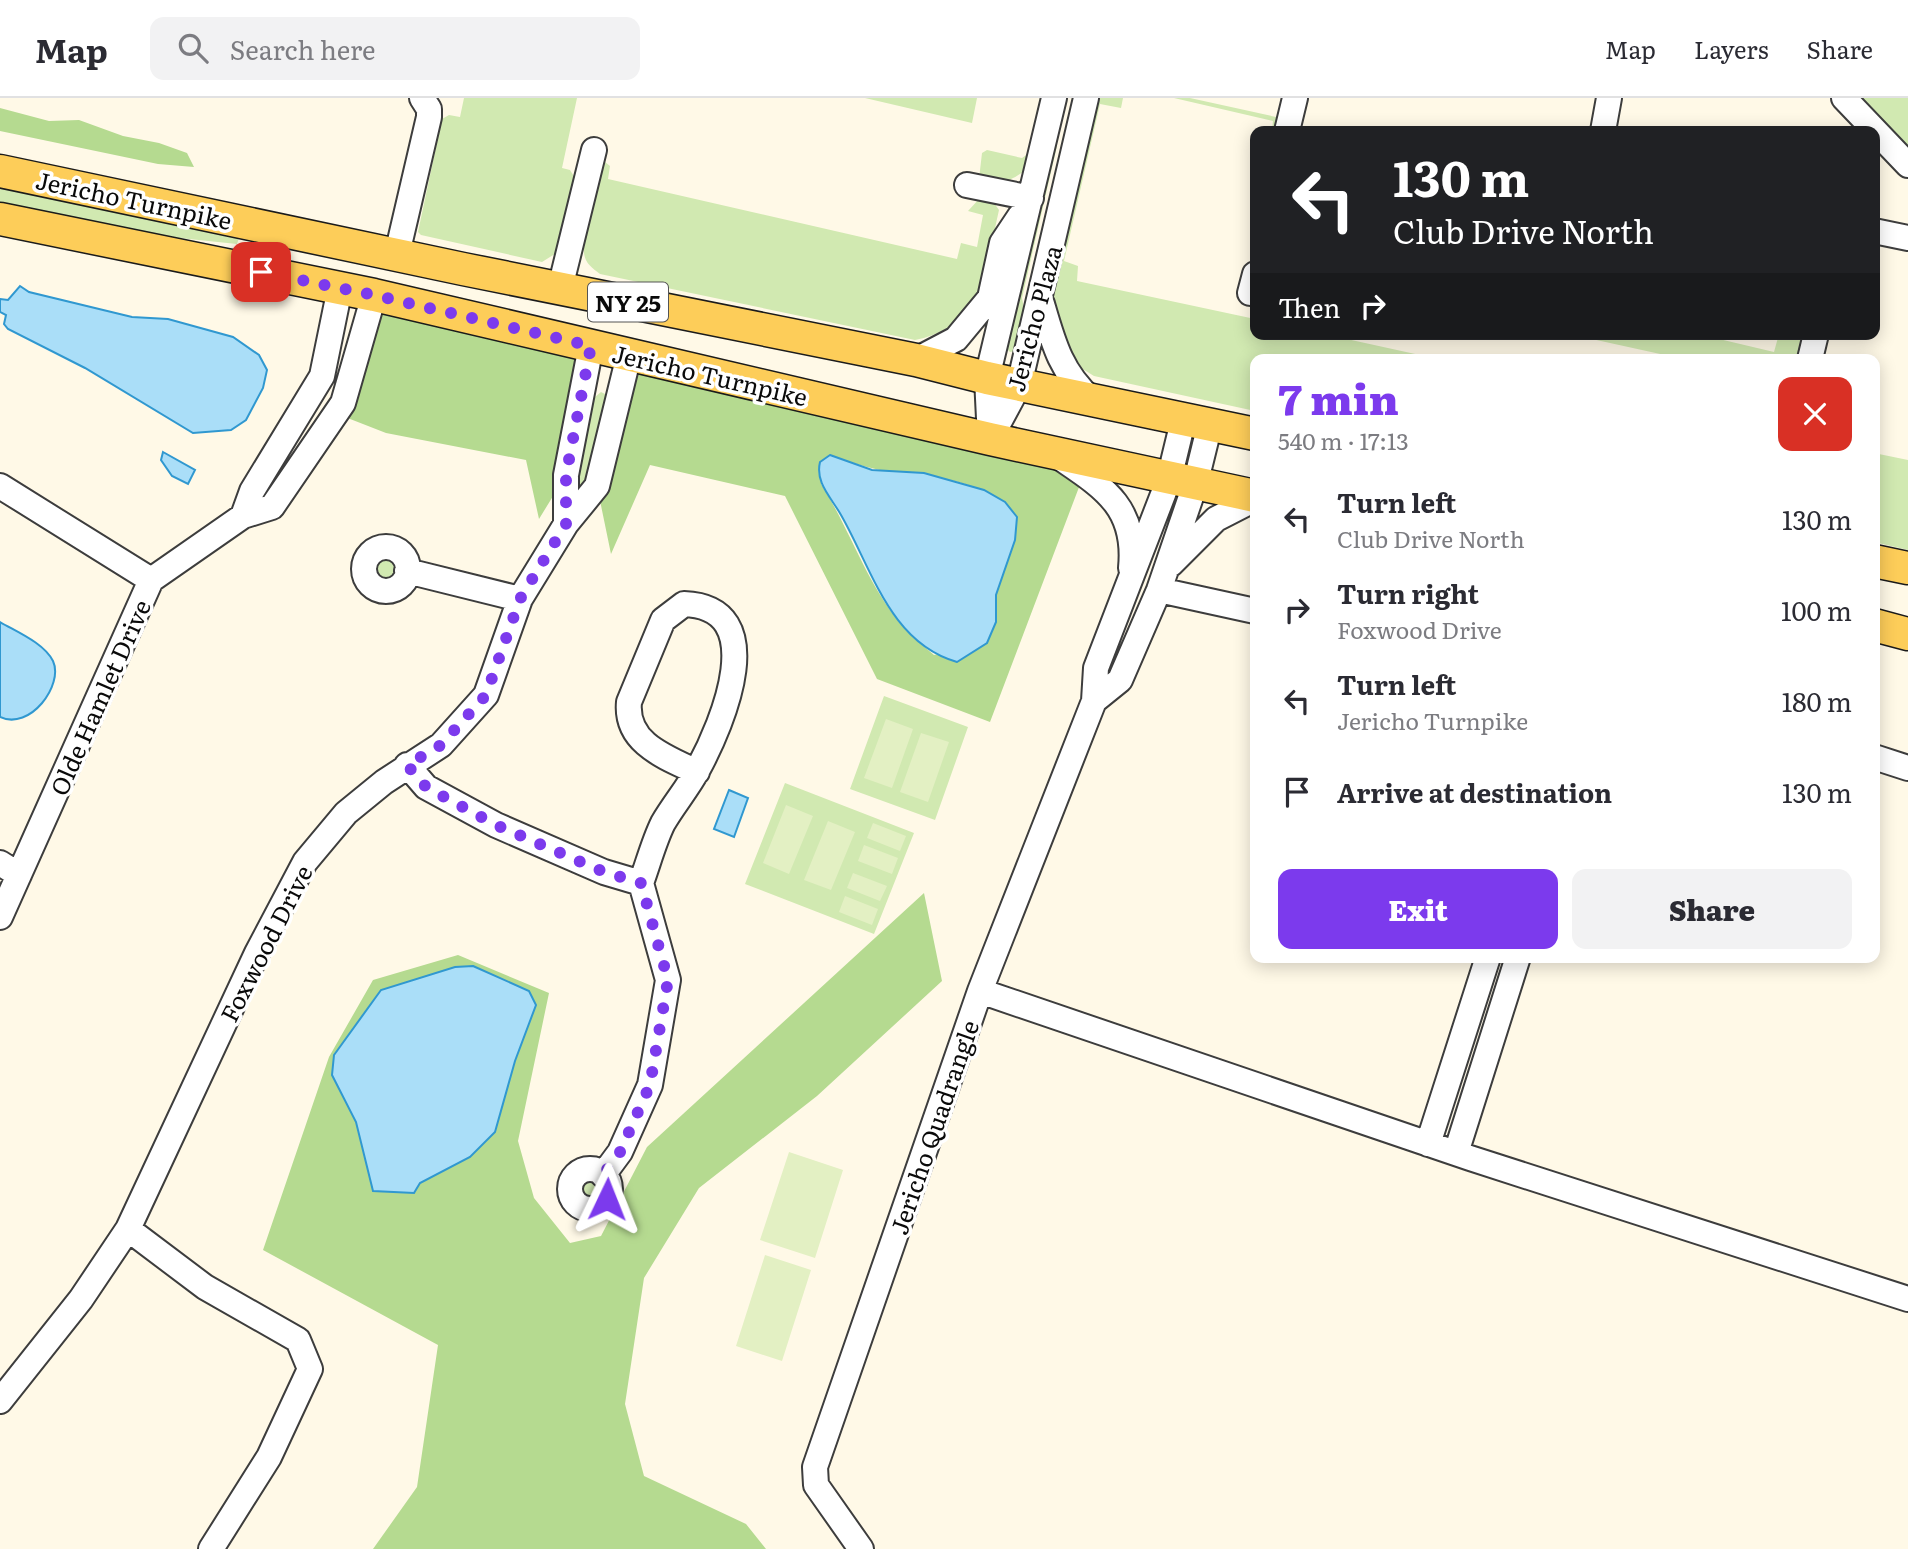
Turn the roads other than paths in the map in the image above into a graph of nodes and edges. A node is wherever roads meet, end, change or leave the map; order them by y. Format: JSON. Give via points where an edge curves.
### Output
{"nodes":[{"id":1,"x":1054,"y":98,"type":"edge"},
{"id":2,"x":1086,"y":98,"type":"edge"},
{"id":3,"x":1295,"y":98,"type":"edge"},
{"id":4,"x":1609,"y":98,"type":"edge"},
{"id":5,"x":1844,"y":98,"type":"edge"},
{"id":6,"x":424,"y":100,"type":"edge"},
{"id":7,"x":1288,"y":126,"type":"edge"},
{"id":8,"x":1604,"y":126,"type":"edge"},
{"id":9,"x":1871,"y":126,"type":"edge"},
{"id":10,"x":1880,"y":135,"type":"edge"},
{"id":11,"x":594,"y":150,"type":"dead end"},
{"id":12,"x":1908,"y":164,"type":"edge"},
{"id":13,"x":0,"y":171,"type":"edge"},
{"id":14,"x":967,"y":185,"type":"dead end"},
{"id":15,"x":1031,"y":199,"type":"junction"},
{"id":16,"x":0,"y":219,"type":"edge"},
{"id":17,"x":1880,"y":232,"type":"edge"},
{"id":18,"x":1908,"y":238,"type":"edge"},
{"id":19,"x":397,"y":254,"type":"junction"},
{"id":20,"x":340,"y":288,"type":"junction"},
{"id":21,"x":561,"y":288,"type":"junction"},
{"id":22,"x":374,"y":295,"type":"junction"},
{"id":23,"x":1041,"y":300,"type":"junction"},
{"id":24,"x":591,"y":346,"type":"junction"},
{"id":25,"x":629,"y":355,"type":"junction"},
{"id":26,"x":916,"y":360,"type":"junction"},
{"id":27,"x":987,"y":378,"type":"junction"},
{"id":28,"x":1019,"y":385,"type":"junction"},
{"id":29,"x":1092,"y":400,"type":"junction"},
{"id":30,"x":1197,"y":420,"type":"junction"},
{"id":31,"x":1250,"y":433,"type":"edge"},
{"id":32,"x":990,"y":439,"type":"junction"},
{"id":33,"x":1052,"y":453,"type":"junction"},
{"id":34,"x":1182,"y":482,"type":"junction"},
{"id":35,"x":0,"y":486,"type":"edge"},
{"id":36,"x":1250,"y":497,"type":"edge"},
{"id":37,"x":1250,"y":501,"type":"edge"},
{"id":38,"x":243,"y":516,"type":"junction"},
{"id":39,"x":566,"y":524,"type":"junction"},
{"id":40,"x":1880,"y":551,"type":"edge"},
{"id":41,"x":1880,"y":562,"type":"edge"},
{"id":42,"x":1908,"y":566,"type":"edge"},
{"id":43,"x":407,"y":571,"type":"dead end"},
{"id":44,"x":1130,"y":577,"type":"junction"},
{"id":45,"x":151,"y":580,"type":"junction"},
{"id":46,"x":1162,"y":580,"type":"junction"},
{"id":47,"x":520,"y":599,"type":"junction"},
{"id":48,"x":1250,"y":609,"type":"edge"},
{"id":49,"x":1880,"y":627,"type":"edge"},
{"id":50,"x":1908,"y":634,"type":"edge"},
{"id":51,"x":1094,"y":701,"type":"junction"},
{"id":52,"x":1880,"y":759,"type":"edge"},
{"id":53,"x":407,"y":765,"type":"junction"},
{"id":54,"x":1908,"y":768,"type":"edge"},
{"id":55,"x":697,"y":772,"type":"junction"},
{"id":56,"x":9,"y":869,"type":"edge"},
{"id":57,"x":641,"y":883,"type":"junction"},
{"id":58,"x":0,"y":917,"type":"edge"},
{"id":59,"x":1486,"y":963,"type":"edge"},
{"id":60,"x":1516,"y":963,"type":"edge"},
{"id":61,"x":980,"y":991,"type":"junction"},
{"id":62,"x":1427,"y":1144,"type":"junction"},
{"id":63,"x":1456,"y":1153,"type":"junction"},
{"id":64,"x":603,"y":1175,"type":"dead end"},
{"id":65,"x":128,"y":1230,"type":"junction"},
{"id":66,"x":1907,"y":1295,"type":"edge"},
{"id":67,"x":0,"y":1401,"type":"edge"},
{"id":68,"x":211,"y":1549,"type":"edge"},
{"id":69,"x":861,"y":1549,"type":"edge"}],
"edges":[{"from":1,"to":15,"type":"street","name":"Jericho Plaza"},
{"from":2,"to":23,"type":"street","name":"Jericho Plaza"},
{"from":3,"to":7,"type":"street"},
{"from":4,"to":8,"type":"street"},
{"from":5,"to":9,"type":"street"},
{"from":6,"to":19,"type":"street","via":[[429,117]]},
{"from":10,"to":12,"type":"street"},
{"from":11,"to":21,"type":"street"},
{"from":13,"to":19,"type":"main road","name":"Jericho Turnpike","number":"NY 25"},
{"from":14,"to":15,"type":"street"},
{"from":15,"to":26,"type":"street","via":[[1002,243],[990,298],[956,339]]},
{"from":15,"to":27,"type":"street","name":"Jericho Plaza"},
{"from":16,"to":20,"type":"main road","name":"Jericho Turnpike","number":"NY 25"},
{"from":17,"to":18,"type":"street"},
{"from":19,"to":21,"type":"main road","name":"Jericho Turnpike","number":"NY 25"},
{"from":20,"to":22,"type":"main road","name":"Jericho Turnpike","number":"NY 25"},
{"from":20,"to":38,"type":"street","via":[[318,385],[252,491]]},
{"from":21,"to":26,"type":"main road","name":"Jericho Turnpike","number":"NY 25"},
{"from":22,"to":24,"type":"main road","name":"Jericho Turnpike","number":"NY 25"},
{"from":22,"to":38,"type":"street","name":"Olde Hamlet Drive","via":[[343,403],[272,507]]},
{"from":23,"to":28,"type":"street","name":"Jericho Plaza"},
{"from":23,"to":29,"type":"street","via":[[1060,362]]},
{"from":24,"to":25,"type":"main road","name":"Jericho Turnpike","number":"NY 25"},
{"from":24,"to":39,"type":"street","via":[[566,475]]},
{"from":25,"to":32,"type":"main road","name":"Jericho Turnpike","number":"NY 25"},
{"from":25,"to":39,"type":"street","name":"Foxwood Drive","via":[[597,486]]},
{"from":26,"to":27,"type":"main road","name":"Jericho Turnpike","number":"NY 25"},
{"from":27,"to":28,"type":"main road","name":"Jericho Turnpike","number":"NY 25"},
{"from":27,"to":32,"type":"street","name":"Jericho Plaza"},
{"from":28,"to":29,"type":"main road","name":"Jericho Turnpike","number":"NY 25"},
{"from":28,"to":32,"type":"street","name":"Jericho Plaza"},
{"from":29,"to":30,"type":"main road","name":"Jericho Turnpike","number":"NY 25"},
{"from":30,"to":31,"type":"main road","name":"Jericho Turnpike","number":"NY 25"},
{"from":30,"to":34,"type":"street","name":"Jericho Quadrangle"},
{"from":32,"to":33,"type":"main road","name":"Jericho Turnpike","number":"NY 25"},
{"from":33,"to":34,"type":"main road","name":"Jericho Turnpike","number":"NY 25"},
{"from":33,"to":44,"type":"street","name":"Jericho Quadrangle","via":[[1105,488],[1121,511],[1129,538]]},
{"from":34,"to":36,"type":"main road","name":"Jericho Turnpike","number":"NY 25"},
{"from":34,"to":44,"type":"street","name":"Jericho Quadrangle"},
{"from":34,"to":46,"type":"street","name":"Jericho Quadrangle"},
{"from":35,"to":45,"type":"street"},
{"from":37,"to":46,"type":"street","name":"Jericho Quadrangle","via":[[1216,519]]},
{"from":38,"to":45,"type":"street","name":"Olde Hamlet Drive"},
{"from":39,"to":47,"type":"street","name":"Foxwood Drive"},
{"from":40,"to":42,"type":"street"},
{"from":41,"to":42,"type":"main road"},
{"from":43,"to":47,"type":"street"},
{"from":44,"to":51,"type":"street","name":"Jericho Quadrangle","via":[[1096,668]]},
{"from":45,"to":56,"type":"street","name":"Olde Hamlet Drive"},
{"from":46,"to":48,"type":"street"},
{"from":46,"to":51,"type":"street","name":"Jericho Quadrangle","via":[[1121,680]]},
{"from":47,"to":53,"type":"street","name":"Foxwood Drive","via":[[486,695],[441,745]]},
{"from":49,"to":50,"type":"main road"},
{"from":51,"to":61,"type":"street","name":"Jericho Quadrangle"},
{"from":52,"to":54,"type":"street"},
{"from":53,"to":57,"type":"street","via":[[426,787],[496,825],[604,872]]},
{"from":53,"to":65,"type":"street","name":"Foxwood Drive","via":[[346,813],[305,862],[257,953]]},
{"from":55,"to":55,"type":"street","via":[[721,719],[733,667],[734,636],[727,621],[713,610],[684,604],[663,620],[628,702],[627,716],[639,737]]},
{"from":55,"to":57,"type":"street","via":[[662,825]]},
{"from":56,"to":58,"type":"street","name":"Olde Hamlet Drive"},
{"from":57,"to":64,"type":"street","via":[[668,980],[650,1085],[620,1152]]},
{"from":59,"to":62,"type":"street"},
{"from":60,"to":63,"type":"street"},
{"from":61,"to":62,"type":"street"},
{"from":61,"to":69,"type":"street","name":"Jericho Quadrangle","via":[[815,1467],[816,1485]]},
{"from":62,"to":63,"type":"street"},
{"from":63,"to":66,"type":"street"},
{"from":65,"to":67,"type":"street","name":"Foxwood Drive","via":[[81,1299]]},
{"from":65,"to":68,"type":"street","via":[[205,1287],[298,1340],[307,1355],[310,1369],[269,1457]]}]}
